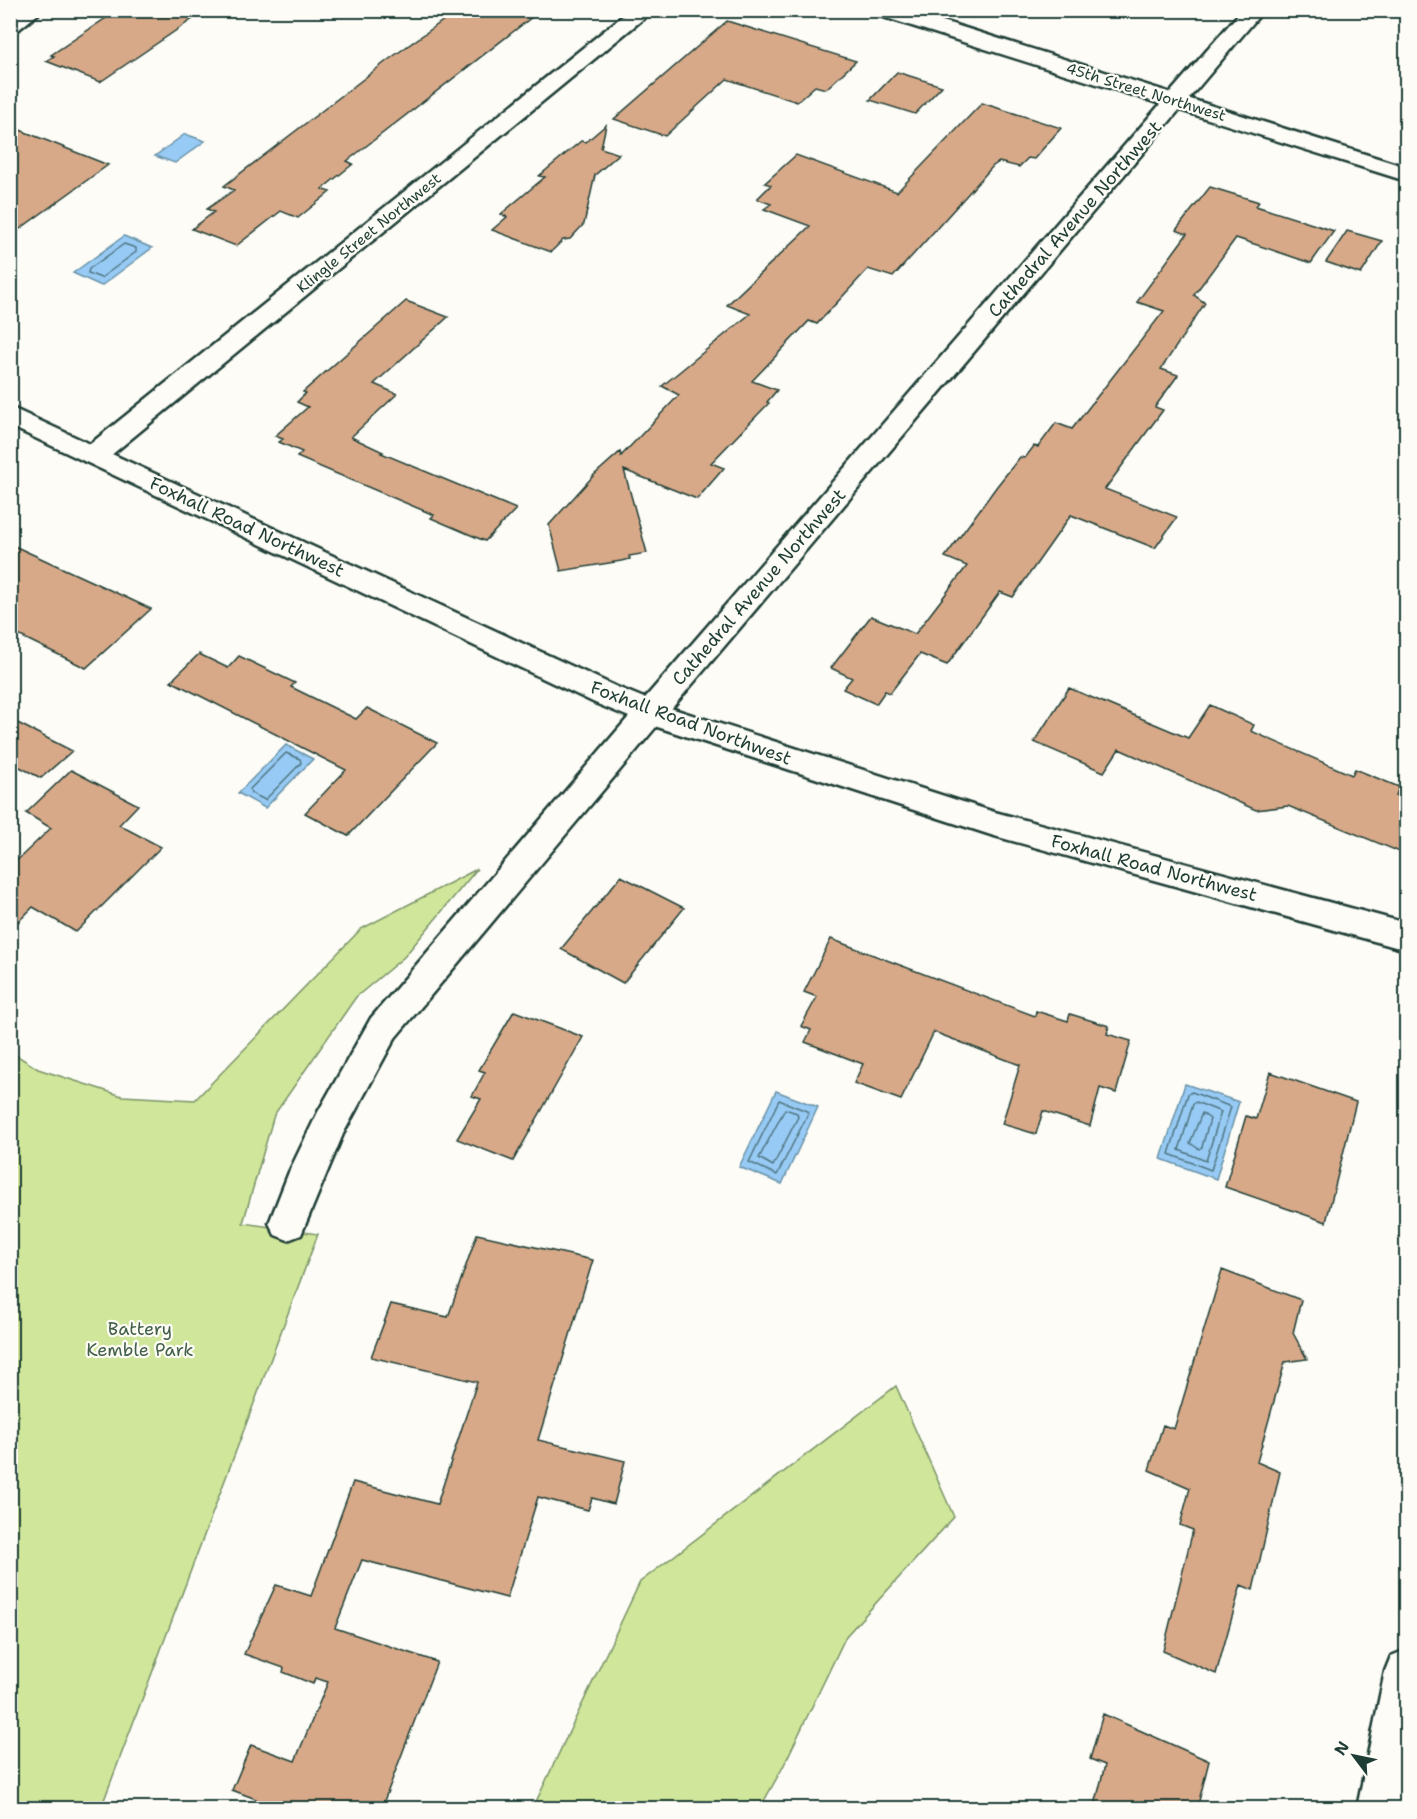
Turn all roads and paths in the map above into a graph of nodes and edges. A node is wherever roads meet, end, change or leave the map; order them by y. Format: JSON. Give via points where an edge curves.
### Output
{"nodes":[{"id":1,"x":33,"y":10,"type":"edge"},
{"id":2,"x":645,"y":10,"type":"edge"},
{"id":3,"x":885,"y":10,"type":"edge"},
{"id":4,"x":1254,"y":10,"type":"edge"},
{"id":5,"x":10,"y":25,"type":"edge"},
{"id":6,"x":1176,"y":102,"type":"junction"},
{"id":7,"x":1407,"y":174,"type":"edge"},
{"id":8,"x":10,"y":415,"type":"edge"},
{"id":9,"x":94,"y":455,"type":"junction"},
{"id":10,"x":650,"y":712,"type":"junction"},
{"id":11,"x":1407,"y":937,"type":"edge"},
{"id":12,"x":288,"y":1223,"type":"dead end"},
{"id":13,"x":1407,"y":1671,"type":"edge"},
{"id":14,"x":1379,"y":1809,"type":"edge"}],
"edges":[{"from":1,"to":5,"type":"street"},
{"from":2,"to":9,"type":"street","name":"Klingle Street Northwest"},
{"from":3,"to":6,"type":"street","name":"45th Street Northwest"},
{"from":4,"to":6,"type":"street","name":"Cathedral Avenue Northwest"},
{"from":6,"to":7,"type":"street","name":"45th Street Northwest"},
{"from":6,"to":10,"type":"street","name":"Cathedral Avenue Northwest"},
{"from":8,"to":9,"type":"street","name":"Foxhall Road Northwest"},
{"from":9,"to":10,"type":"street","name":"Foxhall Road Northwest"},
{"from":10,"to":11,"type":"street","name":"Foxhall Road Northwest","via":[[980,819]]},
{"from":10,"to":12,"type":"street","name":"Cathedral Avenue Northwest","via":[[383,1028],[303,1176]]},
{"from":13,"to":14,"type":"street"}]}
